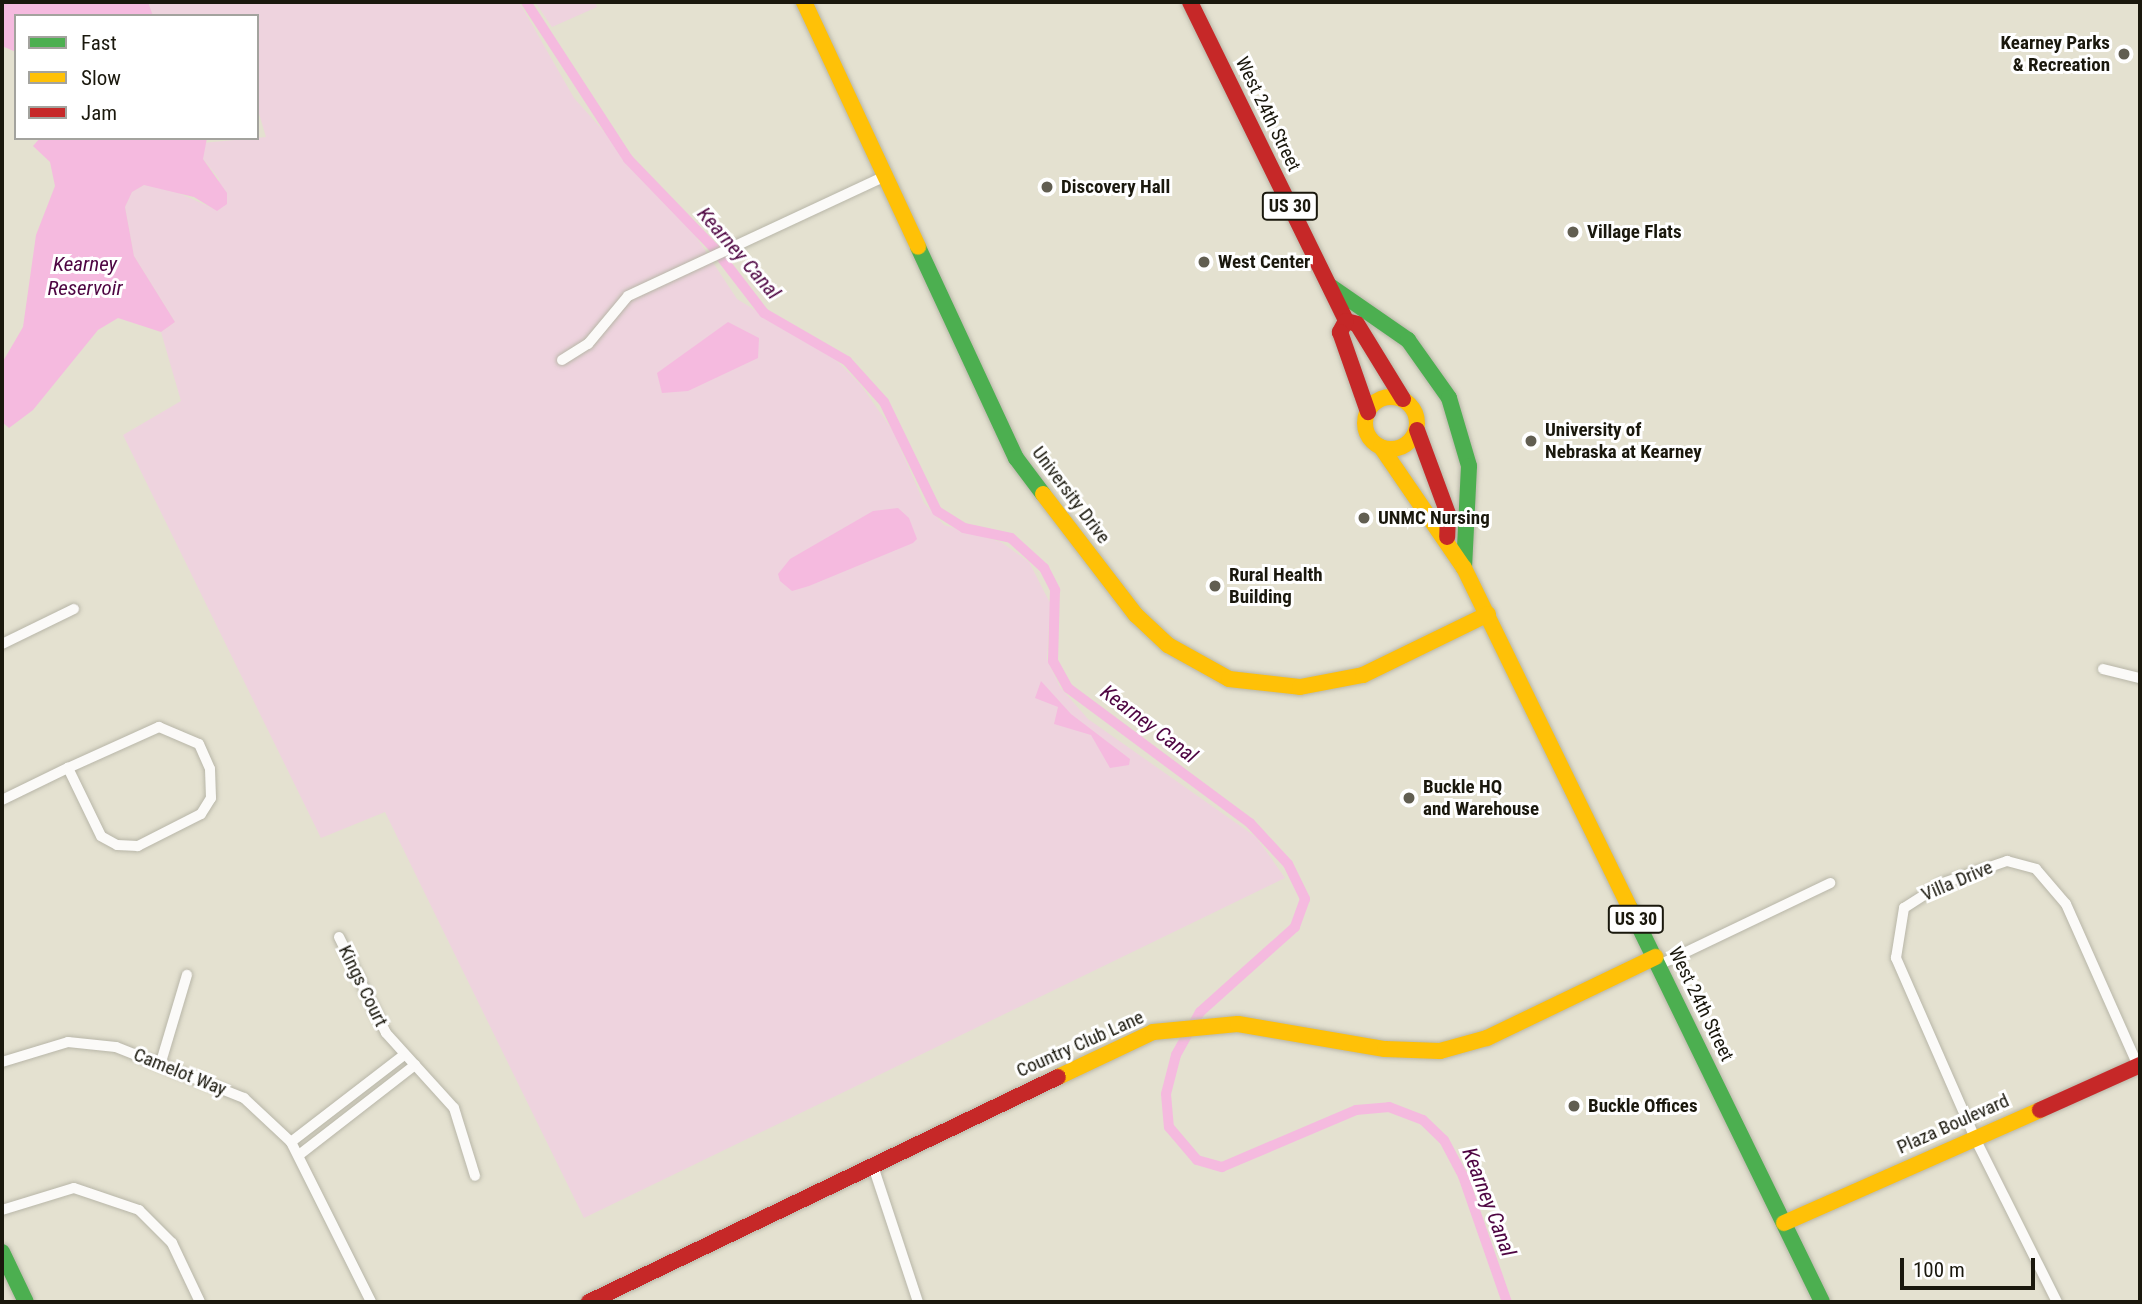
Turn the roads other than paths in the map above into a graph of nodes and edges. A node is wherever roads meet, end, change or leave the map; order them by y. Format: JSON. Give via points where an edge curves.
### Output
{"nodes":[{"id":1,"x":804,"y":2,"type":"edge"},
{"id":2,"x":1191,"y":2,"type":"edge"},
{"id":3,"x":885,"y":176,"type":"junction"},
{"id":4,"x":1328,"y":284,"type":"junction"},
{"id":5,"x":1346,"y":321,"type":"junction"},
{"id":6,"x":562,"y":360,"type":"dead end"},
{"id":7,"x":1403,"y":399,"type":"junction"},
{"id":8,"x":1368,"y":412,"type":"junction"},
{"id":9,"x":1417,"y":430,"type":"junction"},
{"id":10,"x":1381,"y":447,"type":"junction"},
{"id":11,"x":1447,"y":537,"type":"junction"},
{"id":12,"x":1464,"y":568,"type":"junction"},
{"id":13,"x":74,"y":609,"type":"dead end"},
{"id":14,"x":1488,"y":614,"type":"junction"},
{"id":15,"x":2,"y":644,"type":"edge"},
{"id":16,"x":2103,"y":669,"type":"dead end"},
{"id":17,"x":2140,"y":678,"type":"edge"},
{"id":18,"x":68,"y":768,"type":"junction"},
{"id":19,"x":2,"y":800,"type":"edge"},
{"id":20,"x":1830,"y":883,"type":"dead end"},
{"id":21,"x":339,"y":937,"type":"dead end"},
{"id":22,"x":1657,"y":961,"type":"junction"},
{"id":23,"x":187,"y":975,"type":"dead end"},
{"id":24,"x":404,"y":1055,"type":"junction"},
{"id":25,"x":2,"y":1062,"type":"edge"},
{"id":26,"x":161,"y":1062,"type":"junction"},
{"id":27,"x":415,"y":1065,"type":"junction"},
{"id":28,"x":2139,"y":1065,"type":"edge"},
{"id":29,"x":1975,"y":1138,"type":"junction"},
{"id":30,"x":291,"y":1142,"type":"junction"},
{"id":31,"x":299,"y":1156,"type":"junction"},
{"id":32,"x":873,"y":1166,"type":"junction"},
{"id":33,"x":475,"y":1176,"type":"dead end"},
{"id":34,"x":2,"y":1210,"type":"edge"},
{"id":35,"x":1784,"y":1223,"type":"junction"},
{"id":36,"x":2,"y":1252,"type":"edge"},
{"id":37,"x":26,"y":1302,"type":"edge"},
{"id":38,"x":200,"y":1302,"type":"edge"},
{"id":39,"x":371,"y":1302,"type":"edge"},
{"id":40,"x":589,"y":1302,"type":"edge"},
{"id":41,"x":918,"y":1302,"type":"edge"},
{"id":42,"x":1822,"y":1302,"type":"edge"},
{"id":43,"x":2057,"y":1302,"type":"edge"}],
"edges":[{"from":1,"to":3,"type":"street","name":"University Drive"},
{"from":2,"to":4,"type":"street","name":"West 24th Street","number":"US 30"},
{"from":3,"to":6,"type":"street","via":[[628,296],[588,344]]},
{"from":3,"to":14,"type":"street","name":"University Drive","via":[[1016,458],[1136,615],[1168,645],[1230,679],[1300,687],[1363,675]]},
{"from":4,"to":5,"type":"street","name":"West 24th Street","number":"US 30"},
{"from":4,"to":12,"type":"street","via":[[1408,340],[1449,398],[1469,466]]},
{"from":5,"to":7,"type":"street","name":"West 24th Street","number":"US 30","via":[[1357,324]]},
{"from":5,"to":8,"type":"street","name":"West 24th Street","number":"US 30","via":[[1340,332]]},
{"from":7,"to":8,"type":"street","via":[[1380,399]]},
{"from":7,"to":9,"type":"street","number":"US 30","via":[[1415,413]]},
{"from":8,"to":10,"type":"street","number":"US 30","via":[[1367,431]]},
{"from":9,"to":10,"type":"street","via":[[1403,447]]},
{"from":9,"to":11,"type":"street","name":"West 24th Street","number":"US 30","via":[[1448,514]]},
{"from":10,"to":11,"type":"street","name":"West 24th Street","number":"US 30"},
{"from":11,"to":12,"type":"street","name":"West 24th Street","number":"US 30"},
{"from":12,"to":14,"type":"street","name":"West 24th Street","number":"US 30"},
{"from":13,"to":15,"type":"street"},
{"from":14,"to":22,"type":"street","name":"West 24th Street","number":"US 30"},
{"from":16,"to":17,"type":"street"},
{"from":18,"to":18,"type":"street","via":[[101,836],[117,845],[138,846],[159,836],[201,814],[211,798],[210,769],[199,744],[159,727]]},
{"from":18,"to":19,"type":"street"},
{"from":20,"to":22,"type":"street"},
{"from":21,"to":24,"type":"street","name":"Kings Court","via":[[372,1011]]},
{"from":22,"to":32,"type":"street","name":"Country Club Lane","via":[[1487,1038],[1440,1051],[1212,1024],[1134,1039]]},
{"from":22,"to":35,"type":"street","name":"West 24th Street","number":"US 30"},
{"from":23,"to":26,"type":"street"},
{"from":24,"to":27,"type":"street","name":"Kings Court"},
{"from":24,"to":30,"type":"street"},
{"from":25,"to":26,"type":"street","name":"Camelot Way","via":[[68,1042],[116,1047]]},
{"from":26,"to":30,"type":"street","name":"Camelot Way","via":[[244,1098]]},
{"from":27,"to":31,"type":"street"},
{"from":27,"to":33,"type":"street","name":"Kings Court","via":[[454,1108]]},
{"from":28,"to":29,"type":"street","name":"Plaza Boulevard"},
{"from":28,"to":29,"type":"street","name":"Villa Drive","via":[[2057,888],[2036,869],[2007,861],[1943,883],[1904,908],[1896,958]]},
{"from":29,"to":35,"type":"street","name":"Plaza Boulevard"},
{"from":29,"to":43,"type":"street","name":"Villa Drive"},
{"from":30,"to":31,"type":"street","name":"Camelot Way"},
{"from":31,"to":39,"type":"street","name":"Camelot Way"},
{"from":32,"to":40,"type":"street","name":"Country Club Lane"},
{"from":32,"to":41,"type":"street"},
{"from":34,"to":38,"type":"street","via":[[74,1188],[128,1205],[172,1243]]},
{"from":35,"to":42,"type":"street","name":"West 24th Street","number":"US 30"},
{"from":36,"to":37,"type":"street"}]}
